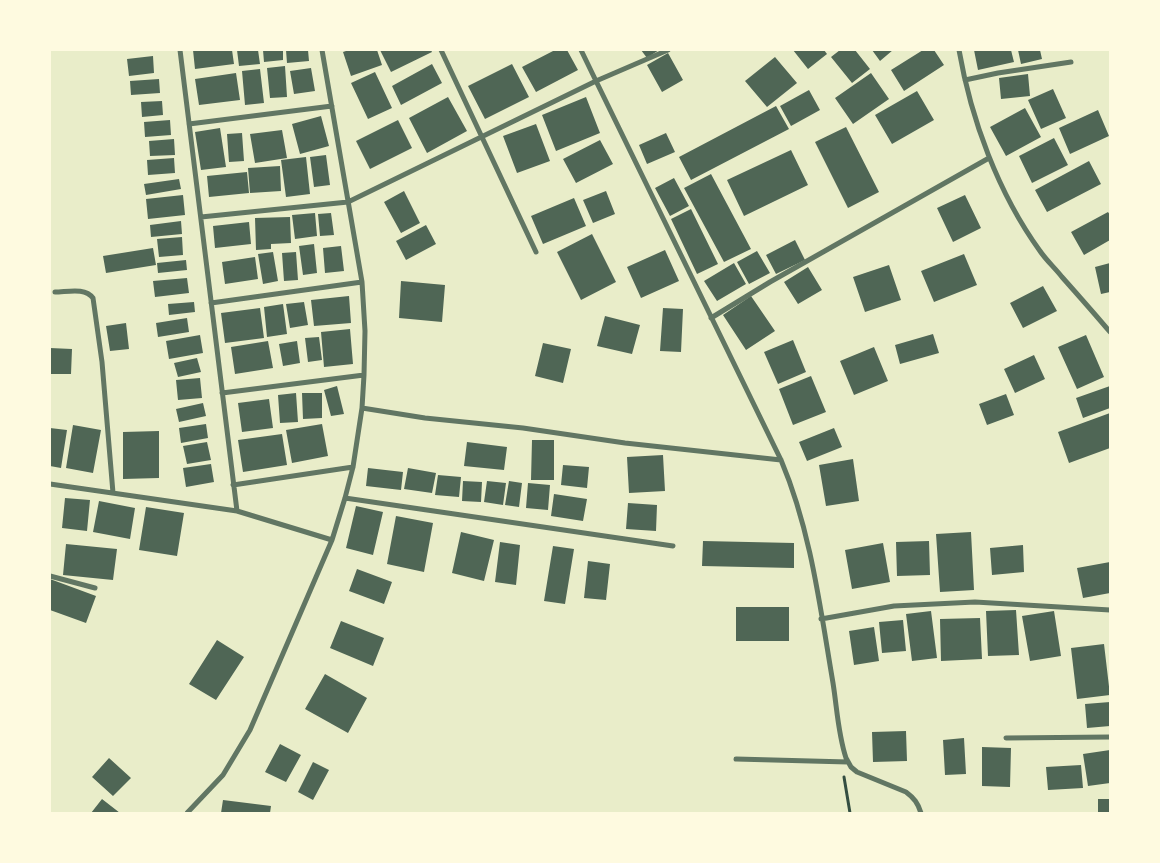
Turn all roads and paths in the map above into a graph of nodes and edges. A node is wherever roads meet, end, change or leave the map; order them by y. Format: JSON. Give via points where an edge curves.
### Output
{"nodes":[{"id":1,"x":180,"y":50,"type":"edge"},
{"id":2,"x":322,"y":50,"type":"edge"},
{"id":3,"x":441,"y":50,"type":"edge"},
{"id":4,"x":581,"y":50,"type":"edge"},
{"id":5,"x":668,"y":50,"type":"edge"},
{"id":6,"x":959,"y":50,"type":"edge"},
{"id":7,"x":1071,"y":62,"type":"dead end"},
{"id":8,"x":966,"y":80,"type":"junction"},
{"id":9,"x":596,"y":81,"type":"junction"},
{"id":10,"x":332,"y":106,"type":"junction"},
{"id":11,"x":189,"y":124,"type":"junction"},
{"id":12,"x":482,"y":137,"type":"junction"},
{"id":13,"x":989,"y":158,"type":"junction"},
{"id":14,"x":348,"y":202,"type":"junction"},
{"id":15,"x":201,"y":217,"type":"junction"},
{"id":16,"x":536,"y":252,"type":"dead end"},
{"id":17,"x":362,"y":282,"type":"junction"},
{"id":18,"x":55,"y":292,"type":"dead end"},
{"id":19,"x":211,"y":302,"type":"junction"},
{"id":20,"x":711,"y":318,"type":"junction"},
{"id":21,"x":1110,"y":332,"type":"edge"},
{"id":22,"x":364,"y":375,"type":"junction"},
{"id":23,"x":222,"y":394,"type":"junction"},
{"id":24,"x":362,"y":408,"type":"junction"},
{"id":25,"x":781,"y":460,"type":"junction"},
{"id":26,"x":353,"y":468,"type":"junction"},
{"id":27,"x":50,"y":484,"type":"edge"},
{"id":28,"x":233,"y":485,"type":"junction"},
{"id":29,"x":113,"y":493,"type":"junction"},
{"id":30,"x":345,"y":498,"type":"junction"},
{"id":31,"x":237,"y":511,"type":"junction"},
{"id":32,"x":332,"y":540,"type":"junction"},
{"id":33,"x":673,"y":546,"type":"dead end"},
{"id":34,"x":50,"y":576,"type":"edge"},
{"id":35,"x":95,"y":588,"type":"dead end"},
{"id":36,"x":1110,"y":610,"type":"edge"},
{"id":37,"x":821,"y":619,"type":"junction"},
{"id":38,"x":1110,"y":737,"type":"edge"},
{"id":39,"x":1006,"y":738,"type":"dead end"},
{"id":40,"x":736,"y":759,"type":"dead end"},
{"id":41,"x":845,"y":762,"type":"junction"},
{"id":42,"x":187,"y":813,"type":"edge"},
{"id":43,"x":850,"y":813,"type":"edge"},
{"id":44,"x":921,"y":813,"type":"edge"}],
"edges":[{"from":1,"to":11,"type":"street"},
{"from":2,"to":10,"type":"street"},
{"from":3,"to":12,"type":"street"},
{"from":4,"to":9,"type":"street"},
{"from":5,"to":9,"type":"street"},
{"from":6,"to":8,"type":"street"},
{"from":7,"to":8,"type":"street"},
{"from":8,"to":13,"type":"street"},
{"from":9,"to":12,"type":"street"},
{"from":9,"to":20,"type":"street"},
{"from":10,"to":11,"type":"street"},
{"from":10,"to":14,"type":"street"},
{"from":11,"to":15,"type":"street"},
{"from":12,"to":14,"type":"street"},
{"from":12,"to":16,"type":"street"},
{"from":13,"to":20,"type":"street"},
{"from":13,"to":21,"type":"street","via":[[1040,251]]},
{"from":14,"to":15,"type":"street"},
{"from":14,"to":17,"type":"street"},
{"from":15,"to":19,"type":"street"},
{"from":17,"to":19,"type":"street"},
{"from":17,"to":22,"type":"street"},
{"from":18,"to":29,"type":"street","via":[[84,292],[93,298]]},
{"from":19,"to":23,"type":"street"},
{"from":20,"to":25,"type":"street"},
{"from":22,"to":23,"type":"street"},
{"from":22,"to":24,"type":"street"},
{"from":23,"to":28,"type":"street"},
{"from":24,"to":25,"type":"street"},
{"from":24,"to":26,"type":"street"},
{"from":25,"to":37,"type":"street","via":[[802,519]]},
{"from":26,"to":28,"type":"street"},
{"from":26,"to":30,"type":"street"},
{"from":27,"to":29,"type":"street"},
{"from":28,"to":31,"type":"street"},
{"from":29,"to":31,"type":"street"},
{"from":30,"to":32,"type":"street"},
{"from":30,"to":33,"type":"street"},
{"from":31,"to":32,"type":"street"},
{"from":32,"to":42,"type":"street","via":[[250,730],[223,775]]},
{"from":34,"to":35,"type":"street"},
{"from":36,"to":37,"type":"street","via":[[966,603],[894,606]]},
{"from":37,"to":41,"type":"street"},
{"from":38,"to":39,"type":"street"},
{"from":40,"to":41,"type":"street"},
{"from":41,"to":43,"type":"path"},
{"from":41,"to":44,"type":"street","via":[[864,776],[906,792],[913,797]]}]}
